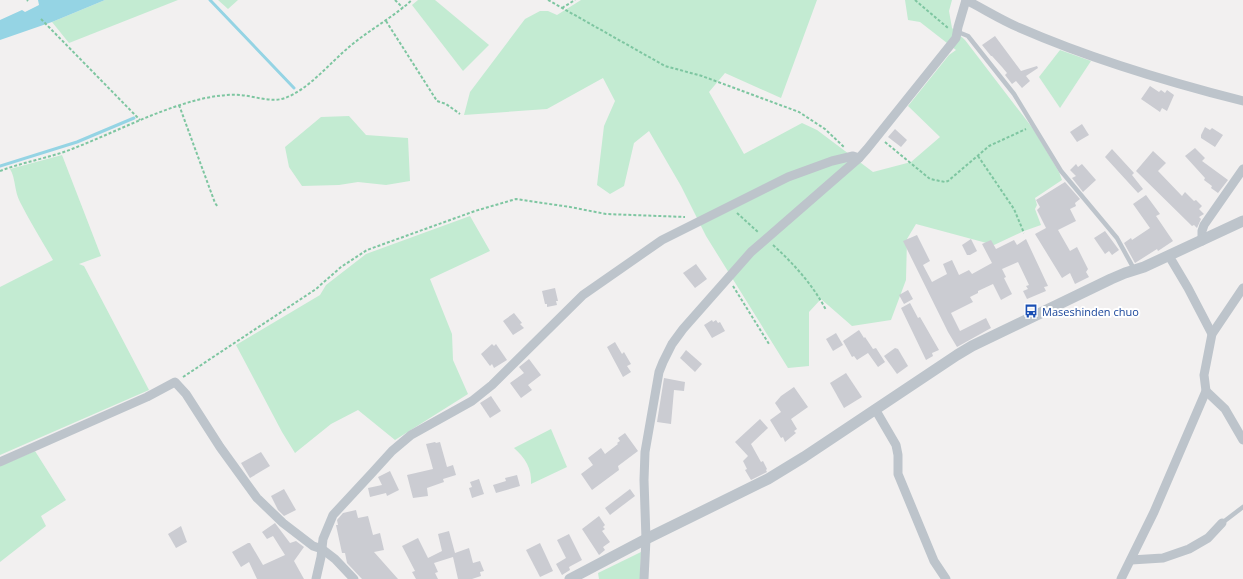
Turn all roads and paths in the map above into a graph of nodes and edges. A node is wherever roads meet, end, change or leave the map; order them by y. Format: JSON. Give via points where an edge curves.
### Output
{"nodes":[{"id":1,"x":395,"y":0,"type":"edge"},
{"id":2,"x":412,"y":0,"type":"edge"},
{"id":3,"x":548,"y":0,"type":"edge"},
{"id":4,"x":575,"y":0,"type":"edge"},
{"id":5,"x":915,"y":0,"type":"edge"},
{"id":6,"x":966,"y":0,"type":"edge"},
{"id":7,"x":403,"y":8,"type":"junction"},
{"id":8,"x":562,"y":8,"type":"junction"},
{"id":9,"x":41,"y":19,"type":"dead end"},
{"id":10,"x":386,"y":21,"type":"junction"},
{"id":11,"x":958,"y":32,"type":"junction"},
{"id":12,"x":1243,"y":101,"type":"edge"},
{"id":13,"x":179,"y":105,"type":"junction"},
{"id":14,"x":460,"y":114,"type":"dead end"},
{"id":15,"x":140,"y":120,"type":"junction"},
{"id":16,"x":1034,"y":125,"type":"junction"},
{"id":17,"x":878,"y":136,"type":"junction"},
{"id":18,"x":978,"y":156,"type":"junction"},
{"id":19,"x":856,"y":157,"type":"junction"},
{"id":20,"x":1243,"y":169,"type":"edge"},
{"id":21,"x":0,"y":171,"type":"edge"},
{"id":22,"x":729,"y":206,"type":"junction"},
{"id":23,"x":218,"y":207,"type":"dead end"},
{"id":24,"x":686,"y":218,"type":"dead end"},
{"id":25,"x":1243,"y":221,"type":"edge"},
{"id":26,"x":1024,"y":233,"type":"dead end"},
{"id":27,"x":765,"y":239,"type":"junction"},
{"id":28,"x":1202,"y":241,"type":"junction"},
{"id":29,"x":1169,"y":256,"type":"junction"},
{"id":30,"x":1135,"y":271,"type":"junction"},
{"id":31,"x":728,"y":277,"type":"junction"},
{"id":32,"x":1243,"y":288,"type":"edge"},
{"id":33,"x":826,"y":310,"type":"dead end"},
{"id":34,"x":1212,"y":334,"type":"junction"},
{"id":35,"x":770,"y":344,"type":"dead end"},
{"id":36,"x":175,"y":382,"type":"junction"},
{"id":37,"x":1206,"y":391,"type":"junction"},
{"id":38,"x":875,"y":409,"type":"junction"},
{"id":39,"x":1243,"y":440,"type":"edge"},
{"id":40,"x":0,"y":462,"type":"edge"},
{"id":41,"x":1243,"y":507,"type":"edge"},
{"id":42,"x":1222,"y":523,"type":"joint"},
{"id":43,"x":646,"y":539,"type":"junction"},
{"id":44,"x":322,"y":549,"type":"junction"},
{"id":45,"x":1131,"y":560,"type":"junction"},
{"id":46,"x":316,"y":579,"type":"edge"},
{"id":47,"x":354,"y":579,"type":"edge"},
{"id":48,"x":570,"y":579,"type":"edge"},
{"id":49,"x":644,"y":579,"type":"edge"},
{"id":50,"x":946,"y":579,"type":"edge"},
{"id":51,"x":1121,"y":579,"type":"edge"}],
"edges":[{"from":1,"to":7,"type":"path"},
{"from":2,"to":7,"type":"path"},
{"from":3,"to":8,"type":"path"},
{"from":4,"to":8,"type":"path"},
{"from":5,"to":11,"type":"path","via":[[953,31]]},
{"from":6,"to":11,"type":"street"},
{"from":6,"to":12,"type":"street","via":[[1019,28],[1102,59]]},
{"from":7,"to":10,"type":"path"},
{"from":8,"to":19,"type":"path","via":[[665,66],[702,76],[799,112],[825,129]]},
{"from":9,"to":15,"type":"path"},
{"from":10,"to":13,"type":"path","via":[[349,47],[300,90],[284,98],[276,100],[224,95]]},
{"from":10,"to":14,"type":"path","via":[[437,101]]},
{"from":11,"to":16,"type":"lane","via":[[968,36],[1014,94]]},
{"from":11,"to":17,"type":"street","via":[[956,38]]},
{"from":13,"to":15,"type":"path"},
{"from":13,"to":23,"type":"path"},
{"from":15,"to":21,"type":"path","via":[[71,150]]},
{"from":16,"to":18,"type":"path","via":[[989,146]]},
{"from":16,"to":30,"type":"lane","via":[[1061,170],[1116,238]]},
{"from":17,"to":18,"type":"path","via":[[935,181],[948,181]]},
{"from":17,"to":19,"type":"street"},
{"from":18,"to":26,"type":"path","via":[[1014,209]]},
{"from":19,"to":22,"type":"street","via":[[832,161],[788,177]]},
{"from":19,"to":27,"type":"street"},
{"from":20,"to":28,"type":"street","via":[[1204,225]]},
{"from":22,"to":27,"type":"path"},
{"from":22,"to":44,"type":"street","via":[[662,240],[583,295],[487,389],[472,401],[411,435],[392,451],[333,515]]},
{"from":24,"to":36,"type":"path","via":[[606,214],[516,200],[475,211],[367,250],[341,267],[316,289]]},
{"from":25,"to":28,"type":"street"},
{"from":27,"to":31,"type":"street"},
{"from":27,"to":33,"type":"path","via":[[816,292]]},
{"from":28,"to":29,"type":"street"},
{"from":29,"to":30,"type":"street"},
{"from":29,"to":34,"type":"street"},
{"from":30,"to":38,"type":"street","via":[[1124,273],[972,346]]},
{"from":31,"to":35,"type":"path"},
{"from":31,"to":43,"type":"street","via":[[672,344],[659,372],[645,452]]},
{"from":32,"to":34,"type":"street"},
{"from":34,"to":37,"type":"street","via":[[1204,375]]},
{"from":36,"to":40,"type":"street","via":[[147,397]]},
{"from":36,"to":44,"type":"street","via":[[186,394],[257,498],[282,523],[313,546]]},
{"from":37,"to":39,"type":"street","via":[[1225,409]]},
{"from":37,"to":45,"type":"street"},
{"from":38,"to":43,"type":"street","via":[[768,479]]},
{"from":38,"to":50,"type":"street","via":[[896,445],[898,474],[934,561]]},
{"from":41,"to":42,"type":"lane"},
{"from":42,"to":45,"type":"street","via":[[1208,538],[1189,549],[1163,558]]},
{"from":43,"to":48,"type":"street"},
{"from":43,"to":49,"type":"street"},
{"from":44,"to":46,"type":"street"},
{"from":44,"to":47,"type":"street"},
{"from":45,"to":51,"type":"street"}]}
